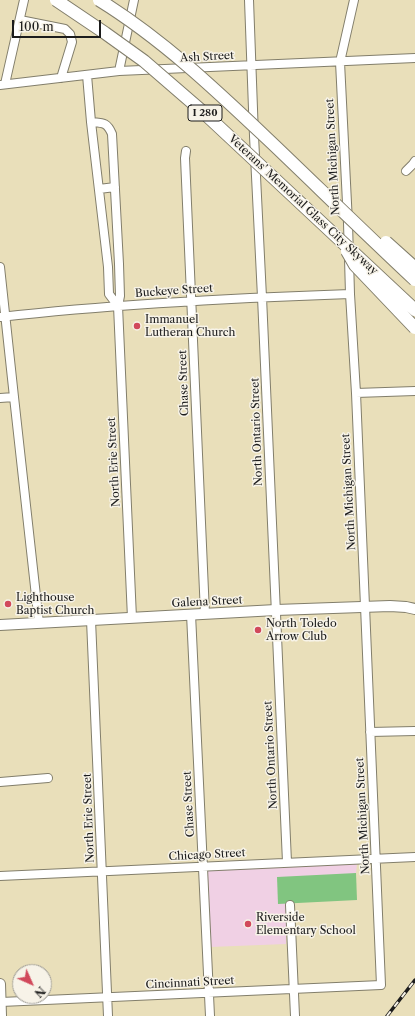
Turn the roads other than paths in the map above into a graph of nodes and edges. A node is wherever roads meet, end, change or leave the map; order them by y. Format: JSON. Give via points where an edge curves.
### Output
{"nodes":[{"id":1,"x":24,"y":0,"type":"edge"},
{"id":2,"x":56,"y":0,"type":"edge"},
{"id":3,"x":99,"y":0,"type":"edge"},
{"id":4,"x":134,"y":0,"type":"edge"},
{"id":5,"x":249,"y":0,"type":"edge"},
{"id":6,"x":354,"y":0,"type":"edge"},
{"id":7,"x":20,"y":20,"type":"junction"},
{"id":8,"x":415,"y":58,"type":"edge"},
{"id":9,"x":340,"y":62,"type":"junction"},
{"id":10,"x":251,"y":65,"type":"junction"},
{"id":11,"x":415,"y":66,"type":"edge"},
{"id":12,"x":119,"y":72,"type":"junction"},
{"id":13,"x":88,"y":75,"type":"junction"},
{"id":14,"x":61,"y":78,"type":"junction"},
{"id":15,"x":3,"y":85,"type":"edge"},
{"id":16,"x":227,"y":100,"type":"junction"},
{"id":17,"x":91,"y":122,"type":"junction"},
{"id":18,"x":186,"y":151,"type":"dead end"},
{"id":19,"x":415,"y":161,"type":"edge"},
{"id":20,"x":406,"y":171,"type":"dead end"},
{"id":21,"x":115,"y":187,"type":"junction"},
{"id":22,"x":99,"y":190,"type":"junction"},
{"id":23,"x":342,"y":242,"type":"junction"},
{"id":24,"x":0,"y":267,"type":"edge"},
{"id":25,"x":415,"y":268,"type":"edge"},
{"id":26,"x":415,"y":280,"type":"edge"},
{"id":27,"x":350,"y":294,"type":"junction"},
{"id":28,"x":262,"y":297,"type":"junction"},
{"id":29,"x":191,"y":301,"type":"junction"},
{"id":30,"x":118,"y":306,"type":"junction"},
{"id":31,"x":415,"y":310,"type":"edge"},
{"id":32,"x":3,"y":317,"type":"edge"},
{"id":33,"x":415,"y":328,"type":"edge"},
{"id":34,"x":415,"y":391,"type":"edge"},
{"id":35,"x":356,"y":393,"type":"junction"},
{"id":36,"x":14,"y":397,"type":"junction"},
{"id":37,"x":0,"y":398,"type":"edge"},
{"id":38,"x":365,"y":607,"type":"junction"},
{"id":39,"x":415,"y":609,"type":"edge"},
{"id":40,"x":276,"y":610,"type":"junction"},
{"id":41,"x":191,"y":614,"type":"junction"},
{"id":42,"x":204,"y":614,"type":"junction"},
{"id":43,"x":132,"y":618,"type":"junction"},
{"id":44,"x":91,"y":620,"type":"junction"},
{"id":45,"x":40,"y":623,"type":"junction"},
{"id":46,"x":0,"y":625,"type":"edge"},
{"id":47,"x":415,"y":731,"type":"edge"},
{"id":48,"x":370,"y":732,"type":"junction"},
{"id":49,"x":48,"y":778,"type":"dead end"},
{"id":50,"x":0,"y":782,"type":"edge"},
{"id":51,"x":415,"y":857,"type":"edge"},
{"id":52,"x":376,"y":859,"type":"junction"},
{"id":53,"x":287,"y":862,"type":"junction"},
{"id":54,"x":203,"y":866,"type":"junction"},
{"id":55,"x":102,"y":870,"type":"junction"},
{"id":56,"x":0,"y":876,"type":"edge"},
{"id":57,"x":290,"y":905,"type":"dead end"},
{"id":58,"x":0,"y":984,"type":"edge"},
{"id":59,"x":381,"y":985,"type":"joint"},
{"id":60,"x":294,"y":989,"type":"junction"},
{"id":61,"x":209,"y":993,"type":"junction"},
{"id":62,"x":107,"y":997,"type":"junction"},
{"id":63,"x":1,"y":1002,"type":"edge"},
{"id":64,"x":2,"y":1016,"type":"edge"},
{"id":65,"x":108,"y":1016,"type":"edge"},
{"id":66,"x":210,"y":1016,"type":"edge"},
{"id":67,"x":295,"y":1016,"type":"edge"}],
"edges":[{"from":1,"to":7,"type":"street"},
{"from":2,"to":23,"type":"highway","name":"Veterans' Memorial Glass City Skyway","number":"I 280","bridge":true,"via":[[144,61],[203,112]]},
{"from":3,"to":16,"type":"highway","name":"Veterans' Memorial Glass City Skyway","number":"I 280","bridge":true,"via":[[157,40]]},
{"from":4,"to":12,"type":"street"},
{"from":5,"to":10,"type":"street","name":"North Ontario Street"},
{"from":6,"to":9,"type":"street","name":"North Michigan Street"},
{"from":7,"to":14,"type":"street","via":[[64,29],[70,34],[72,42]]},
{"from":7,"to":15,"type":"street"},
{"from":8,"to":9,"type":"street","name":"Ash Street"},
{"from":8,"to":11,"type":"street"},
{"from":9,"to":10,"type":"street","name":"Ash Street"},
{"from":9,"to":27,"type":"street","name":"North Michigan Street"},
{"from":10,"to":12,"type":"street","name":"Ash Street"},
{"from":10,"to":28,"type":"street","name":"North Ontario Street"},
{"from":12,"to":13,"type":"street","name":"Ash Street"},
{"from":13,"to":14,"type":"street","name":"Ash Street"},
{"from":13,"to":17,"type":"street","name":"North Erie Street"},
{"from":14,"to":15,"type":"street","name":"Ash Street"},
{"from":16,"to":25,"type":"highway","bridge":true},
{"from":16,"to":26,"type":"highway","name":"Veterans' Memorial Glass City Skyway","number":"I 280","bridge":true},
{"from":17,"to":21,"type":"street","name":"North Erie Street","via":[[103,123],[109,127],[112,134]]},
{"from":17,"to":22,"type":"street","name":"North Erie Street"},
{"from":18,"to":29,"type":"street","name":"Chase Street"},
{"from":19,"to":20,"type":"street"},
{"from":21,"to":22,"type":"street"},
{"from":21,"to":30,"type":"street","name":"North Erie Street","via":[[120,296]]},
{"from":22,"to":30,"type":"street","name":"North Erie Street","via":[[109,294]]},
{"from":23,"to":31,"type":"highway","name":"Veterans' Memorial Glass City Skyway","number":"I 280","bridge":true},
{"from":23,"to":33,"type":"highway","bridge":true,"via":[[355,265]]},
{"from":24,"to":32,"type":"street"},
{"from":27,"to":28,"type":"street","name":"Buckeye Street"},
{"from":27,"to":35,"type":"street","name":"North Michigan Street"},
{"from":28,"to":29,"type":"street","name":"Buckeye Street"},
{"from":28,"to":40,"type":"street","name":"North Ontario Street"},
{"from":29,"to":30,"type":"street","name":"Buckeye Street"},
{"from":29,"to":42,"type":"street","name":"Chase Street"},
{"from":30,"to":32,"type":"street","name":"Buckeye Street"},
{"from":30,"to":43,"type":"street","name":"North Erie Street"},
{"from":32,"to":36,"type":"street"},
{"from":34,"to":35,"type":"street"},
{"from":35,"to":38,"type":"street","name":"North Michigan Street"},
{"from":36,"to":37,"type":"street"},
{"from":36,"to":45,"type":"street"},
{"from":38,"to":39,"type":"main road","name":"Galena Street","via":[[398,606]]},
{"from":38,"to":40,"type":"main road","name":"Galena Street"},
{"from":38,"to":48,"type":"street","name":"North Michigan Street"},
{"from":40,"to":42,"type":"main road","name":"Galena Street"},
{"from":40,"to":53,"type":"street","name":"North Ontario Street"},
{"from":41,"to":42,"type":"main road","name":"Galena Street"},
{"from":41,"to":43,"type":"main road","name":"Galena Street"},
{"from":41,"to":54,"type":"street","name":"Chase Street"},
{"from":43,"to":44,"type":"main road","name":"Galena Street"},
{"from":44,"to":45,"type":"main road","name":"Galena Street"},
{"from":44,"to":55,"type":"street","name":"North Erie Street"},
{"from":45,"to":46,"type":"main road","name":"Galena Street"},
{"from":47,"to":48,"type":"street"},
{"from":48,"to":52,"type":"street","name":"North Michigan Street"},
{"from":49,"to":50,"type":"street"},
{"from":51,"to":52,"type":"street","name":"Chicago Street"},
{"from":52,"to":53,"type":"street","name":"Chicago Street"},
{"from":52,"to":59,"type":"street","name":"North Michigan Street"},
{"from":53,"to":54,"type":"street","name":"Chicago Street"},
{"from":54,"to":55,"type":"street","name":"Chicago Street"},
{"from":54,"to":61,"type":"street","name":"Chase Street"},
{"from":55,"to":56,"type":"street","name":"Chicago Street"},
{"from":55,"to":62,"type":"street","name":"North Erie Street"},
{"from":57,"to":60,"type":"street"},
{"from":58,"to":63,"type":"main road"},
{"from":59,"to":60,"type":"street","name":"Cincinnati Street"},
{"from":60,"to":61,"type":"street","name":"Cincinnati Street"},
{"from":60,"to":67,"type":"street"},
{"from":61,"to":62,"type":"street","name":"Cincinnati Street"},
{"from":61,"to":66,"type":"street","name":"Chase Street"},
{"from":62,"to":63,"type":"street","name":"Cincinnati Street"},
{"from":62,"to":65,"type":"street","name":"North Erie Street"},
{"from":63,"to":64,"type":"main road"}]}
